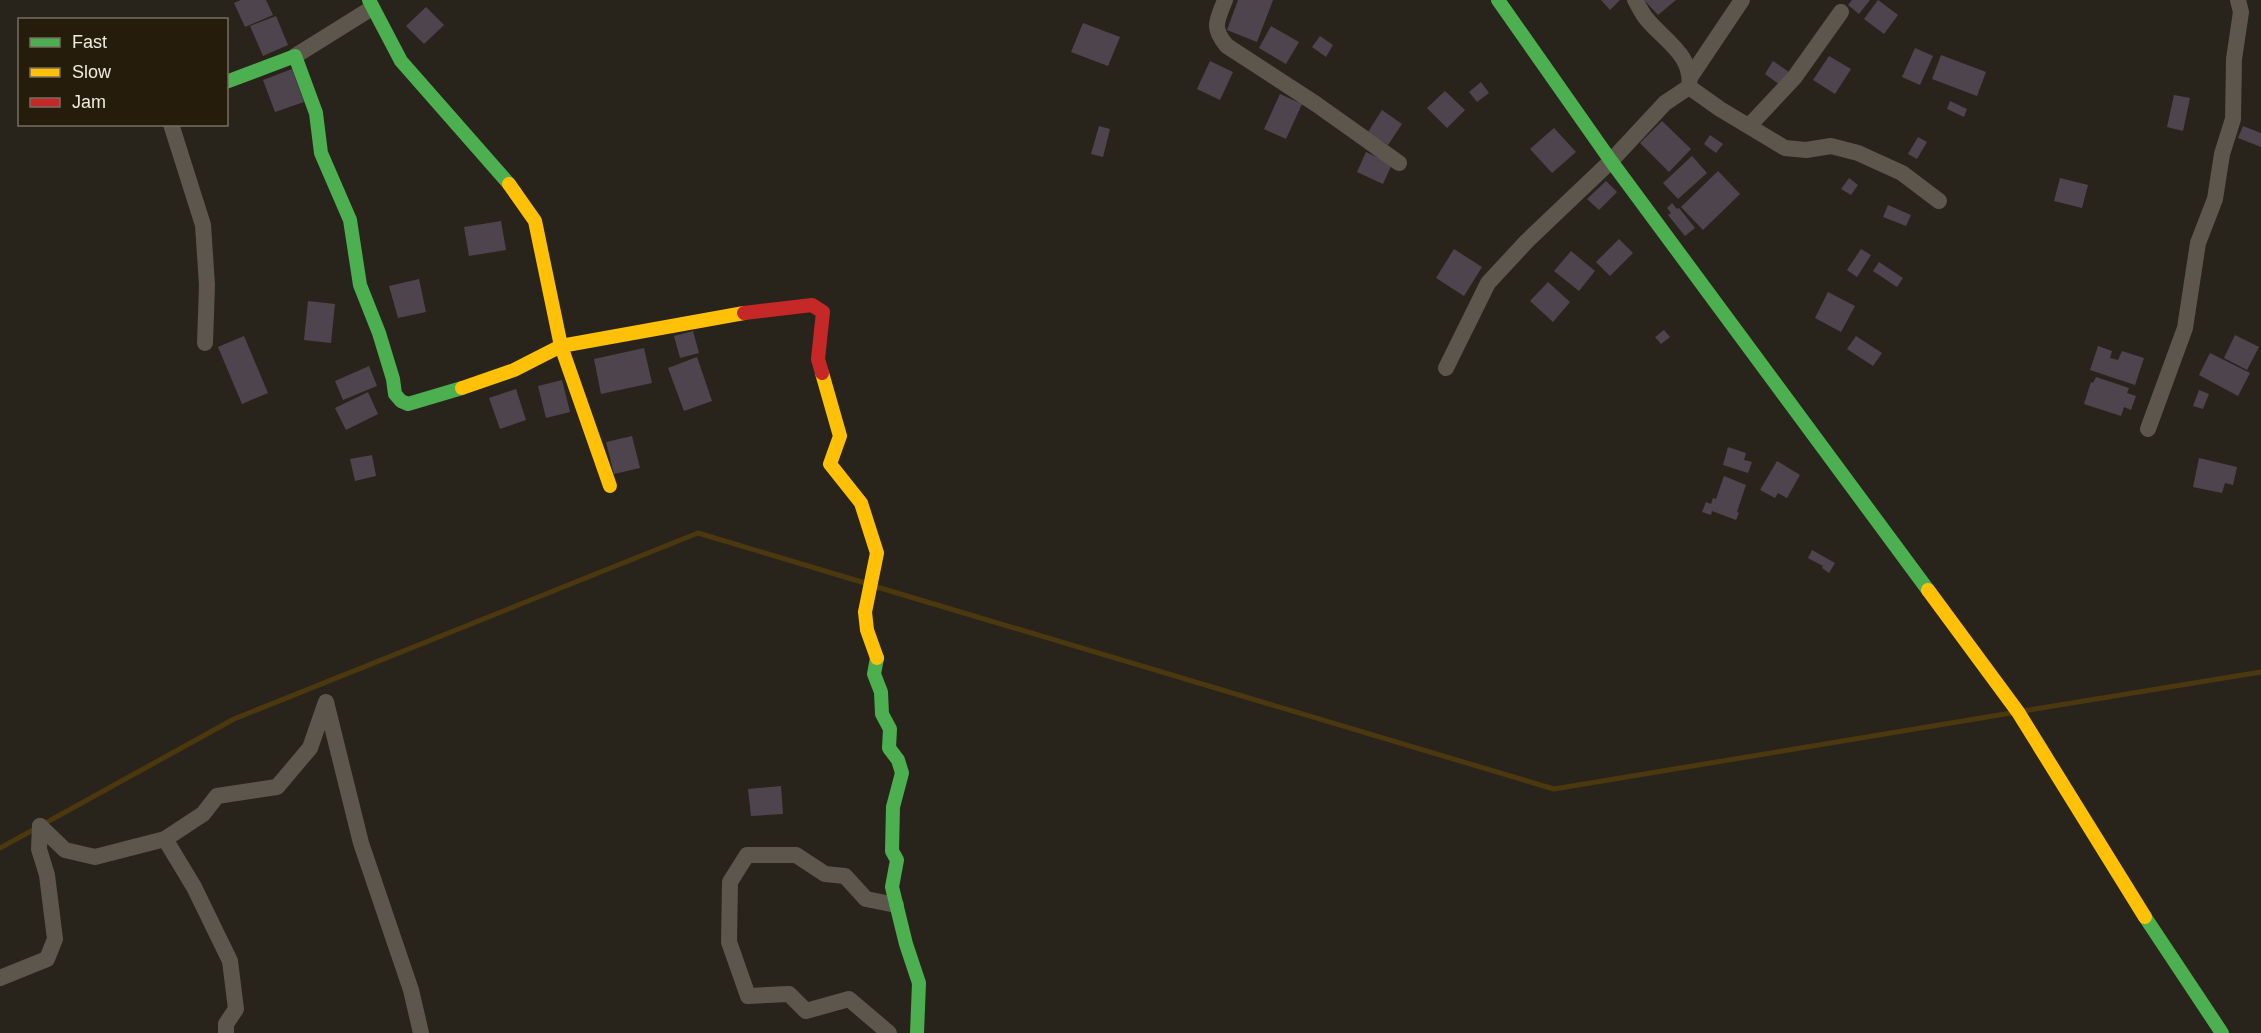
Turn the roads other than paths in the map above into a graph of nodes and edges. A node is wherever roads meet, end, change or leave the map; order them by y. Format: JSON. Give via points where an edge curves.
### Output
{"nodes":[{"id":1,"x":1225,"y":0,"type":"edge"},
{"id":2,"x":1497,"y":0,"type":"edge"},
{"id":3,"x":1635,"y":0,"type":"edge"},
{"id":4,"x":1742,"y":0,"type":"edge"},
{"id":5,"x":2238,"y":0,"type":"edge"},
{"id":6,"x":371,"y":4,"type":"edge"},
{"id":7,"x":1841,"y":12,"type":"dead end"},
{"id":8,"x":295,"y":56,"type":"junction"},
{"id":9,"x":228,"y":81,"type":"edge"},
{"id":10,"x":1690,"y":81,"type":"junction"},
{"id":11,"x":172,"y":126,"type":"edge"},
{"id":12,"x":1749,"y":126,"type":"junction"},
{"id":13,"x":1611,"y":161,"type":"junction"},
{"id":14,"x":1399,"y":163,"type":"dead end"},
{"id":15,"x":1939,"y":201,"type":"dead end"},
{"id":16,"x":205,"y":343,"type":"dead end"},
{"id":17,"x":561,"y":346,"type":"junction"},
{"id":18,"x":1446,"y":368,"type":"dead end"},
{"id":19,"x":2148,"y":429,"type":"dead end"},
{"id":20,"x":610,"y":486,"type":"dead end"},
{"id":21,"x":165,"y":839,"type":"junction"},
{"id":22,"x":896,"y":905,"type":"junction"},
{"id":23,"x":0,"y":978,"type":"edge"},
{"id":24,"x":226,"y":1033,"type":"edge"},
{"id":25,"x":421,"y":1033,"type":"edge"},
{"id":26,"x":890,"y":1033,"type":"edge"},
{"id":27,"x":917,"y":1033,"type":"edge"},
{"id":28,"x":2222,"y":1033,"type":"edge"}],
"edges":[{"from":1,"to":14,"type":"street","via":[[1216,25],[1217,34],[1227,46]]},
{"from":2,"to":13,"type":"street"},
{"from":3,"to":10,"type":"street","via":[[1682,55]]},
{"from":4,"to":10,"type":"street"},
{"from":5,"to":19,"type":"street","via":[[2241,12],[2234,59],[2233,119],[2214,199],[2198,243],[2185,328]]},
{"from":6,"to":8,"type":"street"},
{"from":6,"to":17,"type":"street","via":[[401,61],[513,189],[535,221]]},
{"from":7,"to":12,"type":"street","via":[[1794,78]]},
{"from":8,"to":9,"type":"street"},
{"from":8,"to":17,"type":"street","via":[[315,113],[321,153],[350,220],[360,285],[400,401],[408,404],[445,394],[514,370]]},
{"from":10,"to":12,"type":"street"},
{"from":10,"to":13,"type":"street"},
{"from":11,"to":16,"type":"street","via":[[203,225]]},
{"from":12,"to":15,"type":"street","via":[[1785,148],[1831,146],[1858,153],[1902,173]]},
{"from":13,"to":18,"type":"street","via":[[1488,283]]},
{"from":13,"to":28,"type":"street","via":[[2018,712]]},
{"from":17,"to":20,"type":"street"},
{"from":17,"to":22,"type":"street","via":[[759,310],[812,305],[823,312],[818,359],[840,436],[830,464],[861,503],[877,553],[865,612],[877,655],[874,674],[881,692],[882,714],[890,729],[889,748],[902,773],[893,807],[892,851],[897,860],[892,887]]},
{"from":21,"to":23,"type":"street","via":[[95,857],[65,850],[40,826],[39,849],[55,939],[47,959]]},
{"from":21,"to":24,"type":"street","via":[[194,887],[230,961],[236,1009],[226,1024]]},
{"from":21,"to":25,"type":"street","via":[[203,814],[217,796],[277,786],[310,748],[326,702],[361,843],[411,990]]},
{"from":22,"to":26,"type":"street","via":[[866,898],[845,876],[825,874],[796,855],[747,855],[730,882],[729,942],[748,996],[789,994],[806,1011],[849,999]]},
{"from":22,"to":27,"type":"street","via":[[919,983]]}]}
